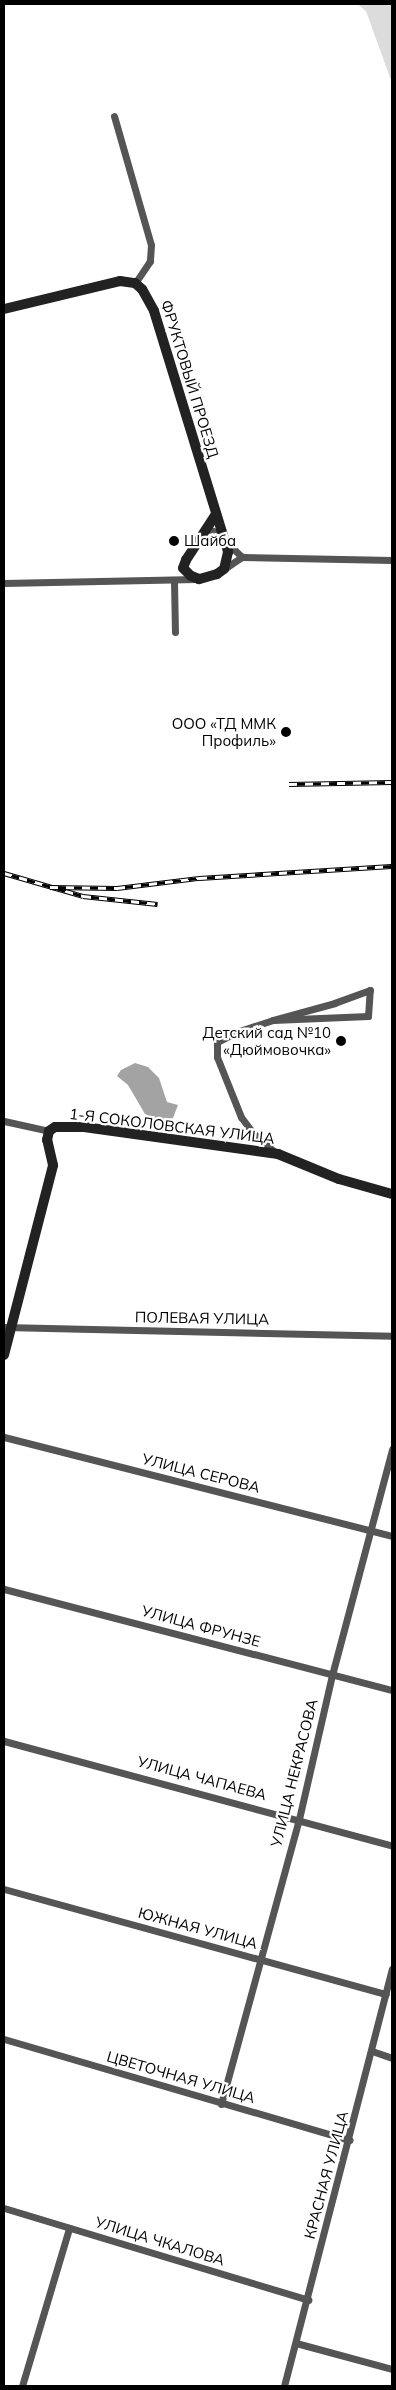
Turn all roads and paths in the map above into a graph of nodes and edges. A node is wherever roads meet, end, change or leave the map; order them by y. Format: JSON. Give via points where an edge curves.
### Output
{"nodes":[{"id":1,"x":114,"y":116,"type":"dead end"},
{"id":2,"x":136,"y":283,"type":"junction"},
{"id":3,"x":4,"y":309,"type":"edge"},
{"id":4,"x":216,"y":514,"type":"junction"},
{"id":5,"x":205,"y":528,"type":"junction"},
{"id":6,"x":226,"y":542,"type":"junction"},
{"id":7,"x":242,"y":558,"type":"junction"},
{"id":8,"x":392,"y":560,"type":"edge"},
{"id":9,"x":183,"y":568,"type":"junction"},
{"id":10,"x":224,"y":569,"type":"junction"},
{"id":11,"x":200,"y":579,"type":"junction"},
{"id":12,"x":176,"y":581,"type":"junction"},
{"id":13,"x":4,"y":583,"type":"edge"},
{"id":14,"x":175,"y":632,"type":"dead end"},
{"id":15,"x":272,"y":1020,"type":"junction"},
{"id":16,"x":4,"y":1122,"type":"edge"},
{"id":17,"x":49,"y":1131,"type":"junction"},
{"id":18,"x":278,"y":1154,"type":"junction"},
{"id":19,"x":392,"y":1194,"type":"edge"},
{"id":20,"x":7,"y":1328,"type":"edge"},
{"id":21,"x":392,"y":1336,"type":"edge"},
{"id":22,"x":4,"y":1355,"type":"edge"},
{"id":23,"x":4,"y":1437,"type":"edge"},
{"id":24,"x":392,"y":1449,"type":"edge"},
{"id":25,"x":371,"y":1530,"type":"junction"},
{"id":26,"x":392,"y":1536,"type":"edge"},
{"id":27,"x":4,"y":1589,"type":"edge"},
{"id":28,"x":332,"y":1675,"type":"junction"},
{"id":29,"x":392,"y":1690,"type":"edge"},
{"id":30,"x":4,"y":1740,"type":"edge"},
{"id":31,"x":299,"y":1819,"type":"junction"},
{"id":32,"x":392,"y":1846,"type":"edge"},
{"id":33,"x":4,"y":1889,"type":"edge"},
{"id":34,"x":259,"y":1959,"type":"junction"},
{"id":35,"x":392,"y":1969,"type":"edge"},
{"id":36,"x":386,"y":1994,"type":"junction"},
{"id":37,"x":4,"y":2039,"type":"edge"},
{"id":38,"x":372,"y":2052,"type":"junction"},
{"id":39,"x":392,"y":2058,"type":"edge"},
{"id":40,"x":221,"y":2104,"type":"junction"},
{"id":41,"x":350,"y":2140,"type":"junction"},
{"id":42,"x":4,"y":2208,"type":"edge"},
{"id":43,"x":69,"y":2228,"type":"junction"},
{"id":44,"x":308,"y":2300,"type":"junction"},
{"id":45,"x":296,"y":2343,"type":"junction"},
{"id":46,"x":392,"y":2369,"type":"edge"},
{"id":47,"x":22,"y":2386,"type":"edge"},
{"id":48,"x":284,"y":2386,"type":"edge"}],
"edges":[{"from":1,"to":2,"type":"street","via":[[152,246],[150,261]]},
{"from":2,"to":3,"type":"street","via":[[120,281]]},
{"from":2,"to":4,"type":"street","name":"ФРУКТОВЫЙ ПРОЕЗД","via":[[148,296],[154,311]]},
{"from":4,"to":5,"type":"street"},
{"from":4,"to":6,"type":"street","name":"ФРУКТОВЫЙ ПРОЕЗД"},
{"from":5,"to":6,"type":"street","via":[[216,532]]},
{"from":5,"to":9,"type":"street","via":[[190,548]]},
{"from":6,"to":7,"type":"street"},
{"from":6,"to":10,"type":"street","via":[[228,560]]},
{"from":7,"to":8,"type":"street"},
{"from":7,"to":10,"type":"street"},
{"from":9,"to":11,"type":"street"},
{"from":9,"to":12,"type":"street"},
{"from":10,"to":11,"type":"street"},
{"from":11,"to":12,"type":"street"},
{"from":12,"to":13,"type":"street"},
{"from":12,"to":14,"type":"street"},
{"from":15,"to":15,"type":"street","via":[[335,1004],[370,990],[368,1016]]},
{"from":15,"to":18,"type":"street","via":[[217,1042],[217,1057],[241,1117],[254,1134]]},
{"from":16,"to":17,"type":"street","name":"1-Я СОКОЛОВСКАЯ УЛИЦА"},
{"from":17,"to":18,"type":"street","name":"1-Я СОКОЛОВСКАЯ УЛИЦА","via":[[65,1126],[84,1127]]},
{"from":17,"to":20,"type":"street","via":[[47,1140],[53,1165]]},
{"from":18,"to":19,"type":"street","name":"1-Я СОКОЛОВСКАЯ УЛИЦА","via":[[330,1176]]},
{"from":20,"to":21,"type":"street","name":"ПОЛЕВАЯ УЛИЦА"},
{"from":20,"to":22,"type":"street"},
{"from":23,"to":25,"type":"street","name":"УЛИЦА СЕРОВА"},
{"from":24,"to":25,"type":"street","name":"УЛИЦА НЕКРАСОВА"},
{"from":25,"to":26,"type":"street","name":"УЛИЦА СЕРОВА"},
{"from":25,"to":28,"type":"street","name":"УЛИЦА НЕКРАСОВА"},
{"from":27,"to":28,"type":"street","name":"УЛИЦА ФРУНЗЕ"},
{"from":28,"to":29,"type":"street","name":"УЛИЦА ФРУНЗЕ"},
{"from":28,"to":31,"type":"street","name":"УЛИЦА НЕКРАСОВА"},
{"from":30,"to":31,"type":"street","name":"УЛИЦА ЧАПАЕВА"},
{"from":31,"to":32,"type":"street","name":"УЛИЦА ЧАПАЕВА"},
{"from":31,"to":34,"type":"street","name":"УЛИЦА НЕКРАСОВА"},
{"from":33,"to":34,"type":"street","name":"ЮЖНАЯ УЛИЦА"},
{"from":34,"to":36,"type":"street","name":"ЮЖНАЯ УЛИЦА"},
{"from":34,"to":40,"type":"street","name":"УЛИЦА НЕКРАСОВА"},
{"from":35,"to":36,"type":"street","name":"КРАСНАЯ УЛИЦА"},
{"from":36,"to":38,"type":"street","name":"КРАСНАЯ УЛИЦА"},
{"from":37,"to":40,"type":"street","name":"ЦВЕТОЧНАЯ УЛИЦА"},
{"from":38,"to":39,"type":"street"},
{"from":38,"to":41,"type":"street","name":"КРАСНАЯ УЛИЦА"},
{"from":40,"to":41,"type":"street","name":"ЦВЕТОЧНАЯ УЛИЦА"},
{"from":41,"to":44,"type":"street","name":"КРАСНАЯ УЛИЦА"},
{"from":42,"to":43,"type":"street","name":"УЛИЦА ЧКАЛОВА"},
{"from":43,"to":44,"type":"street","name":"УЛИЦА ЧКАЛОВА"},
{"from":43,"to":47,"type":"street"},
{"from":44,"to":45,"type":"street","name":"КРАСНАЯ УЛИЦА"},
{"from":45,"to":46,"type":"street"},
{"from":45,"to":48,"type":"street","name":"КРАСНАЯ УЛИЦА"}]}
